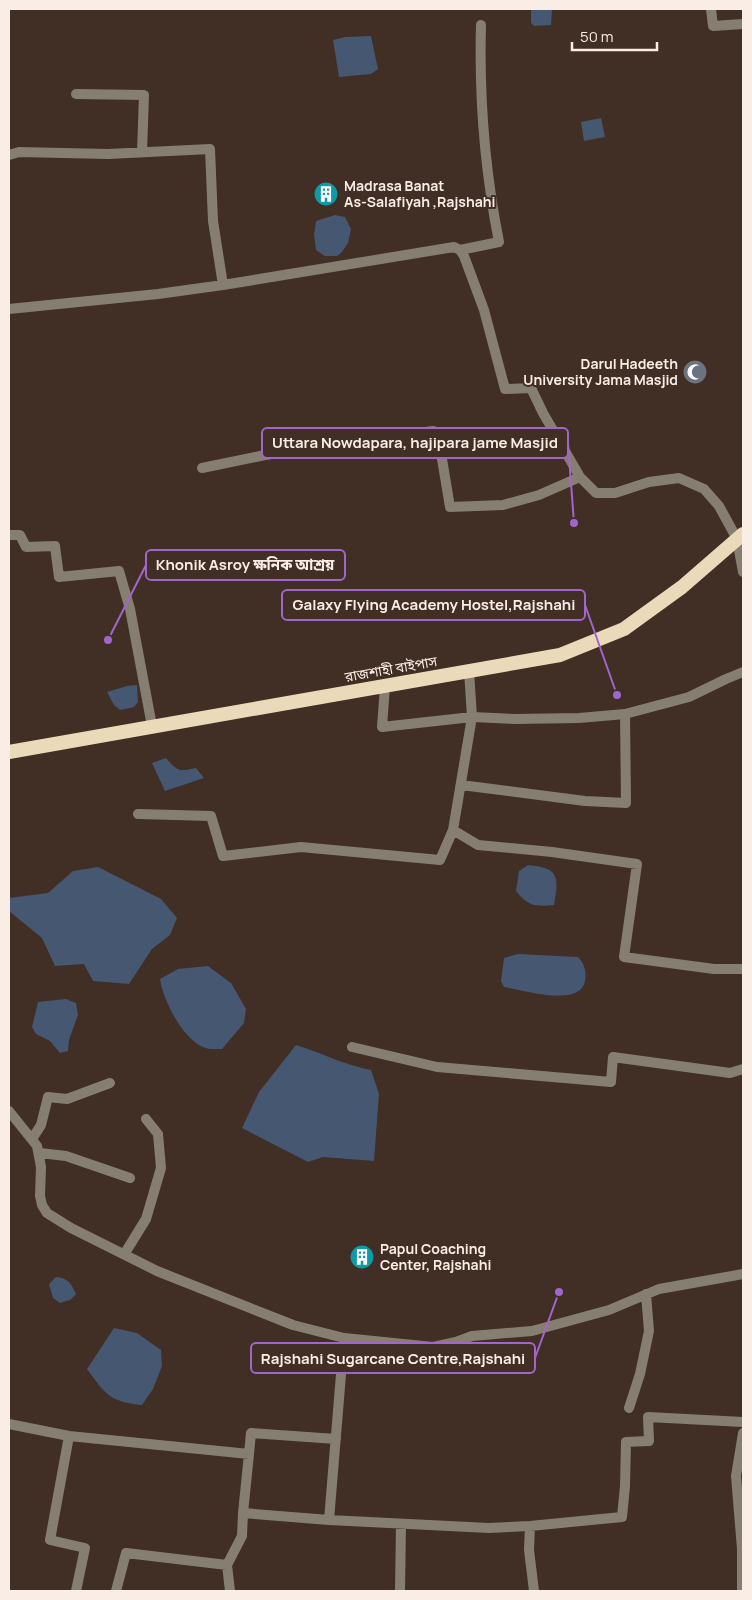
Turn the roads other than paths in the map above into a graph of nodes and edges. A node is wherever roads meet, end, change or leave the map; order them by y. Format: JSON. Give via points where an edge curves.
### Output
{"nodes":[{"id":1,"x":711,"y":9,"type":"edge"},
{"id":2,"x":743,"y":24,"type":"edge"},
{"id":3,"x":481,"y":25,"type":"dead end"},
{"id":4,"x":76,"y":94,"type":"dead end"},
{"id":5,"x":142,"y":152,"type":"junction"},
{"id":6,"x":9,"y":155,"type":"edge"},
{"id":7,"x":460,"y":250,"type":"junction"},
{"id":8,"x":223,"y":285,"type":"junction"},
{"id":9,"x":9,"y":309,"type":"edge"},
{"id":10,"x":202,"y":468,"type":"dead end"},
{"id":11,"x":580,"y":477,"type":"junction"},
{"id":12,"x":9,"y":535,"type":"edge"},
{"id":13,"x":740,"y":536,"type":"edge"},
{"id":14,"x":743,"y":572,"type":"edge"},
{"id":15,"x":469,"y":671,"type":"junction"},
{"id":16,"x":743,"y":672,"type":"edge"},
{"id":17,"x":385,"y":686,"type":"junction"},
{"id":18,"x":625,"y":714,"type":"junction"},
{"id":19,"x":472,"y":717,"type":"junction"},
{"id":20,"x":152,"y":726,"type":"junction"},
{"id":21,"x":9,"y":752,"type":"edge"},
{"id":22,"x":461,"y":785,"type":"junction"},
{"id":23,"x":138,"y":814,"type":"dead end"},
{"id":24,"x":454,"y":830,"type":"junction"},
{"id":25,"x":743,"y":969,"type":"edge"},
{"id":26,"x":352,"y":1047,"type":"dead end"},
{"id":27,"x":743,"y":1069,"type":"edge"},
{"id":28,"x":110,"y":1083,"type":"dead end"},
{"id":29,"x":9,"y":1111,"type":"edge"},
{"id":30,"x":146,"y":1120,"type":"dead end"},
{"id":31,"x":32,"y":1139,"type":"junction"},
{"id":32,"x":40,"y":1154,"type":"junction"},
{"id":33,"x":130,"y":1178,"type":"dead end"},
{"id":34,"x":125,"y":1253,"type":"junction"},
{"id":35,"x":743,"y":1274,"type":"edge"},
{"id":36,"x":646,"y":1294,"type":"junction"},
{"id":37,"x":344,"y":1338,"type":"junction"},
{"id":38,"x":630,"y":1408,"type":"dead end"},
{"id":39,"x":743,"y":1422,"type":"edge"},
{"id":40,"x":9,"y":1424,"type":"edge"},
{"id":41,"x":743,"y":1433,"type":"edge"},
{"id":42,"x":70,"y":1436,"type":"junction"},
{"id":43,"x":336,"y":1439,"type":"junction"},
{"id":44,"x":249,"y":1454,"type":"junction"},
{"id":45,"x":243,"y":1513,"type":"junction"},
{"id":46,"x":329,"y":1520,"type":"junction"},
{"id":47,"x":401,"y":1524,"type":"junction"},
{"id":48,"x":530,"y":1526,"type":"junction"},
{"id":49,"x":227,"y":1565,"type":"junction"},
{"id":50,"x":76,"y":1591,"type":"edge"},
{"id":51,"x":116,"y":1591,"type":"edge"},
{"id":52,"x":230,"y":1591,"type":"edge"},
{"id":53,"x":400,"y":1591,"type":"edge"},
{"id":54,"x":534,"y":1591,"type":"edge"},
{"id":55,"x":742,"y":1591,"type":"edge"}],
"edges":[{"from":1,"to":2,"type":"street","via":[[713,26]]},
{"from":3,"to":7,"type":"street","via":[[480,67],[490,198],[499,242]]},
{"from":4,"to":5,"type":"street","via":[[144,95]]},
{"from":5,"to":6,"type":"street","via":[[19,152]]},
{"from":5,"to":8,"type":"street","via":[[210,150],[213,221]]},
{"from":7,"to":8,"type":"street","via":[[454,247]]},
{"from":7,"to":11,"type":"street","via":[[484,310],[506,389],[531,388]]},
{"from":8,"to":9,"type":"street"},
{"from":10,"to":11,"type":"street","via":[[265,455],[433,430],[442,459],[450,507],[503,505],[539,495]]},
{"from":11,"to":13,"type":"street","via":[[596,493],[615,493],[649,482],[679,478],[704,489]]},
{"from":12,"to":20,"type":"street","via":[[20,535],[26,547],[55,546],[59,577],[118,571],[130,609]]},
{"from":13,"to":14,"type":"street"},
{"from":13,"to":15,"type":"highway","name":"রাজশাহী বাইপাস","via":[[682,587],[624,628],[560,655]]},
{"from":15,"to":17,"type":"highway","name":"রাজশাহী বাইপাস"},
{"from":15,"to":19,"type":"street"},
{"from":16,"to":18,"type":"street","via":[[689,697]]},
{"from":17,"to":19,"type":"street","via":[[382,727]]},
{"from":17,"to":20,"type":"highway","name":"রাজশাহী বাইপাস"},
{"from":18,"to":19,"type":"street","via":[[580,718]]},
{"from":18,"to":22,"type":"street","via":[[626,803]]},
{"from":19,"to":22,"type":"street"},
{"from":20,"to":21,"type":"highway","name":"রাজশাহী বাইপাস"},
{"from":22,"to":24,"type":"street"},
{"from":23,"to":24,"type":"street","via":[[211,816],[223,856],[301,847],[440,860]]},
{"from":24,"to":25,"type":"street","via":[[478,845],[637,864],[624,957],[714,969]]},
{"from":26,"to":27,"type":"street","via":[[436,1067],[610,1082],[613,1057],[730,1073]]},
{"from":28,"to":31,"type":"street","via":[[67,1099],[48,1097],[41,1125]]},
{"from":29,"to":31,"type":"street"},
{"from":30,"to":34,"type":"street","via":[[158,1134],[161,1168],[146,1220]]},
{"from":31,"to":32,"type":"street"},
{"from":32,"to":33,"type":"street","via":[[66,1156]]},
{"from":32,"to":34,"type":"street","via":[[40,1196],[47,1213],[70,1228]]},
{"from":34,"to":37,"type":"street","via":[[158,1270],[294,1325]]},
{"from":35,"to":36,"type":"street"},
{"from":36,"to":37,"type":"street","via":[[609,1310],[532,1331],[472,1336],[432,1347]]},
{"from":36,"to":38,"type":"street","via":[[649,1331]]},
{"from":37,"to":43,"type":"street"},
{"from":39,"to":48,"type":"street","via":[[648,1416],[649,1441],[626,1442],[622,1517]]},
{"from":40,"to":42,"type":"street"},
{"from":41,"to":55,"type":"street","via":[[736,1476]]},
{"from":42,"to":44,"type":"street"},
{"from":42,"to":50,"type":"street","via":[[50,1540],[85,1548]]},
{"from":43,"to":44,"type":"street","via":[[251,1433]]},
{"from":43,"to":46,"type":"street"},
{"from":44,"to":45,"type":"street"},
{"from":45,"to":46,"type":"street"},
{"from":45,"to":49,"type":"street","via":[[242,1536]]},
{"from":46,"to":47,"type":"street"},
{"from":47,"to":48,"type":"street","via":[[476,1528]]},
{"from":47,"to":53,"type":"street"},
{"from":48,"to":54,"type":"street"},
{"from":49,"to":51,"type":"street","via":[[126,1553]]},
{"from":49,"to":52,"type":"street"}]}
